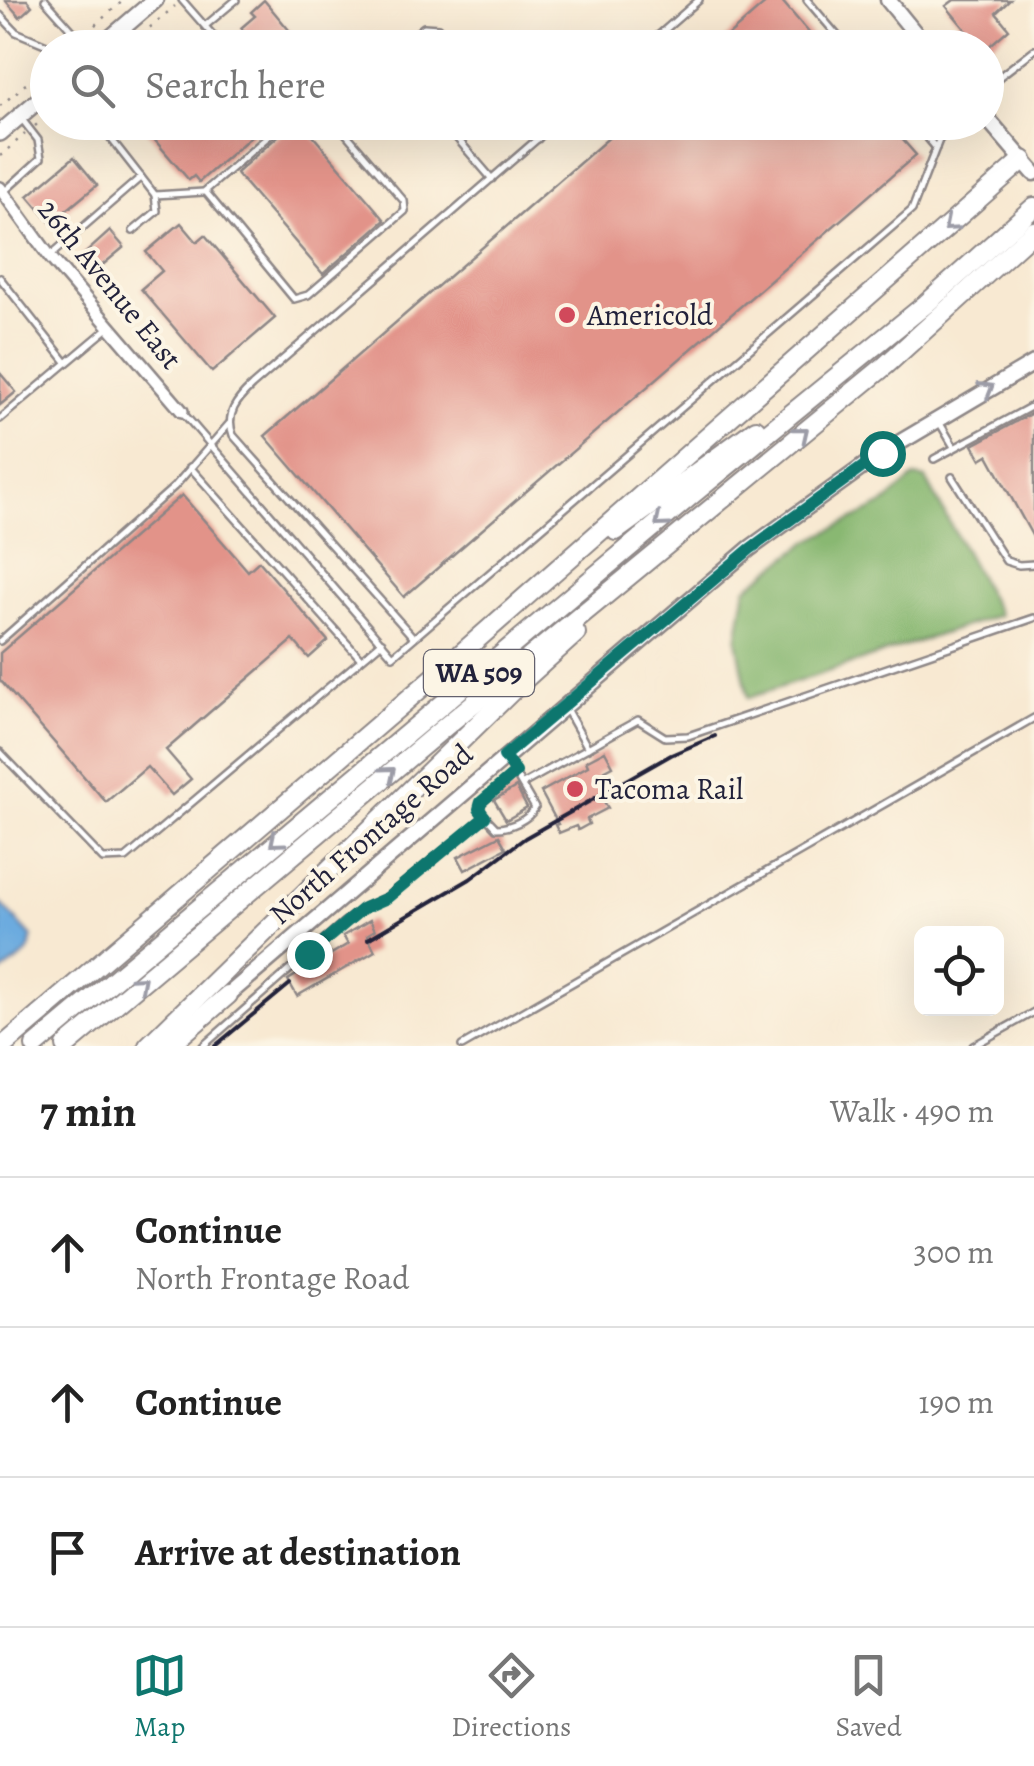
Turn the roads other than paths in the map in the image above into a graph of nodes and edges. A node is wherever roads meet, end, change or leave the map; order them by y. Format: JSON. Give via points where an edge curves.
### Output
{"nodes":[{"id":1,"x":44,"y":0,"type":"edge"},
{"id":2,"x":155,"y":0,"type":"edge"},
{"id":3,"x":182,"y":0,"type":"edge"},
{"id":4,"x":236,"y":0,"type":"edge"},
{"id":5,"x":699,"y":0,"type":"edge"},
{"id":6,"x":807,"y":0,"type":"edge"},
{"id":7,"x":890,"y":1,"type":"edge"},
{"id":8,"x":0,"y":16,"type":"edge"},
{"id":9,"x":205,"y":26,"type":"junction"},
{"id":10,"x":72,"y":30,"type":"edge"},
{"id":11,"x":121,"y":30,"type":"edge"},
{"id":12,"x":208,"y":30,"type":"edge"},
{"id":13,"x":665,"y":30,"type":"edge"},
{"id":14,"x":833,"y":30,"type":"edge"},
{"id":15,"x":913,"y":30,"type":"edge"},
{"id":16,"x":30,"y":38,"type":"edge"},
{"id":17,"x":1034,"y":50,"type":"edge"},
{"id":18,"x":1004,"y":74,"type":"edge"},
{"id":19,"x":30,"y":107,"type":"edge"},
{"id":20,"x":19,"y":116,"type":"junction"},
{"id":21,"x":30,"y":130,"type":"edge"},
{"id":22,"x":0,"y":132,"type":"edge"},
{"id":23,"x":1004,"y":139,"type":"edge"},
{"id":24,"x":38,"y":140,"type":"edge"},
{"id":25,"x":112,"y":140,"type":"edge"},
{"id":26,"x":264,"y":140,"type":"edge"},
{"id":27,"x":351,"y":140,"type":"edge"},
{"id":28,"x":458,"y":140,"type":"edge"},
{"id":29,"x":537,"y":140,"type":"edge"},
{"id":30,"x":929,"y":140,"type":"edge"},
{"id":31,"x":939,"y":140,"type":"edge"},
{"id":32,"x":936,"y":148,"type":"junction"},
{"id":33,"x":1028,"y":167,"type":"edge"},
{"id":34,"x":140,"y":177,"type":"junction"},
{"id":35,"x":492,"y":179,"type":"junction"},
{"id":36,"x":2,"y":190,"type":"edge"},
{"id":37,"x":205,"y":192,"type":"junction"},
{"id":38,"x":155,"y":195,"type":"junction"},
{"id":39,"x":1034,"y":207,"type":"edge"},
{"id":40,"x":133,"y":231,"type":"dead end"},
{"id":41,"x":1034,"y":231,"type":"edge"},
{"id":42,"x":1012,"y":240,"type":"junction"},
{"id":43,"x":50,"y":256,"type":"junction"},
{"id":44,"x":0,"y":278,"type":"edge"},
{"id":45,"x":926,"y":304,"type":"junction"},
{"id":46,"x":110,"y":327,"type":"junction"},
{"id":47,"x":66,"y":362,"type":"junction"},
{"id":48,"x":1034,"y":362,"type":"edge"},
{"id":49,"x":1034,"y":405,"type":"edge"},
{"id":50,"x":182,"y":412,"type":"joint"},
{"id":51,"x":938,"y":418,"type":"junction"},
{"id":52,"x":0,"y":419,"type":"edge"},
{"id":53,"x":229,"y":424,"type":"junction"},
{"id":54,"x":212,"y":447,"type":"junction"},
{"id":55,"x":954,"y":447,"type":"junction"},
{"id":56,"x":934,"y":459,"type":"dead end"},
{"id":57,"x":190,"y":467,"type":"junction"},
{"id":58,"x":752,"y":474,"type":"junction"},
{"id":59,"x":952,"y":478,"type":"dead end"},
{"id":60,"x":1034,"y":564,"type":"edge"},
{"id":61,"x":1034,"y":618,"type":"edge"},
{"id":62,"x":413,"y":637,"type":"junction"},
{"id":63,"x":0,"y":640,"type":"edge"},
{"id":64,"x":382,"y":642,"type":"junction"},
{"id":65,"x":361,"y":659,"type":"junction"},
{"id":66,"x":440,"y":672,"type":"junction"},
{"id":67,"x":564,"y":705,"type":"junction"},
{"id":68,"x":1034,"y":718,"type":"edge"},
{"id":69,"x":588,"y":748,"type":"junction"},
{"id":70,"x":0,"y":752,"type":"edge"},
{"id":71,"x":504,"y":756,"type":"junction"},
{"id":72,"x":516,"y":772,"type":"junction"},
{"id":73,"x":523,"y":784,"type":"junction"},
{"id":74,"x":485,"y":817,"type":"junction"},
{"id":75,"x":228,"y":995,"type":"junction"},
{"id":76,"x":242,"y":1011,"type":"junction"},
{"id":77,"x":1034,"y":1012,"type":"edge"},
{"id":78,"x":3,"y":1046,"type":"edge"},
{"id":79,"x":35,"y":1046,"type":"edge"},
{"id":80,"x":66,"y":1046,"type":"edge"},
{"id":81,"x":148,"y":1046,"type":"edge"},
{"id":82,"x":169,"y":1046,"type":"edge"},
{"id":83,"x":202,"y":1046,"type":"edge"},
{"id":84,"x":462,"y":1046,"type":"edge"},
{"id":85,"x":973,"y":1046,"type":"edge"}],
"edges":[{"from":1,"to":10,"type":"lane"},
{"from":2,"to":11,"type":"main road"},
{"from":3,"to":9,"type":"lane"},
{"from":4,"to":9,"type":"lane"},
{"from":5,"to":13,"type":"lane"},
{"from":6,"to":14,"type":"lane"},
{"from":7,"to":15,"type":"street"},
{"from":8,"to":16,"type":"lane"},
{"from":9,"to":12,"type":"lane"},
{"from":17,"to":18,"type":"lane"},
{"from":19,"to":20,"type":"main road"},
{"from":20,"to":21,"type":"lane"},
{"from":20,"to":22,"type":"main road"},
{"from":23,"to":33,"type":"street"},
{"from":24,"to":36,"type":"lane","via":[[41,158]]},
{"from":25,"to":34,"type":"lane"},
{"from":26,"to":37,"type":"lane"},
{"from":27,"to":37,"type":"lane","via":[[405,211],[303,298],[294,299]]},
{"from":28,"to":35,"type":"lane"},
{"from":29,"to":35,"type":"lane"},
{"from":30,"to":32,"type":"lane"},
{"from":31,"to":32,"type":"lane"},
{"from":32,"to":62,"type":"lane","via":[[912,210]]},
{"from":33,"to":66,"type":"highway","one_way":true},
{"from":34,"to":38,"type":"lane"},
{"from":34,"to":43,"type":"lane"},
{"from":35,"to":53,"type":"lane","via":[[252,386],[236,401]]},
{"from":36,"to":43,"type":"street","name":"26th Avenue East"},
{"from":37,"to":38,"type":"lane"},
{"from":38,"to":40,"type":"lane","via":[[157,211]]},
{"from":39,"to":42,"type":"highway","number":"WA 509"},
{"from":41,"to":42,"type":"highway","number":"WA 509"},
{"from":42,"to":45,"type":"highway","number":"WA 509"},
{"from":58,"to":42,"type":"highway","number":"WA 509","one_way":true,"via":[[886,365]]},
{"from":43,"to":46,"type":"street","name":"26th Avenue East"},
{"from":44,"to":47,"type":"lane"},
{"from":45,"to":66,"type":"highway","via":[[608,538]]},
{"from":45,"to":79,"type":"highway","number":"WA 509","one_way":true},
{"from":46,"to":47,"type":"lane"},
{"from":46,"to":50,"type":"street","name":"26th Avenue East"},
{"from":47,"to":52,"type":"lane"},
{"from":51,"to":48,"type":"street","name":"North Frontage Road","one_way":true},
{"from":49,"to":55,"type":"lane"},
{"from":50,"to":54,"type":"lane"},
{"from":51,"to":55,"type":"lane"},
{"from":51,"to":67,"type":"street","name":"North Frontage Road","via":[[750,549]]},
{"from":53,"to":54,"type":"lane"},
{"from":53,"to":62,"type":"lane"},
{"from":54,"to":57,"type":"lane"},
{"from":54,"to":64,"type":"lane"},
{"from":55,"to":56,"type":"lane"},
{"from":57,"to":63,"type":"lane"},
{"from":57,"to":65,"type":"lane"},
{"from":80,"to":58,"type":"highway","number":"WA 509","one_way":true},
{"from":58,"to":81,"type":"highway","via":[[516,688]]},
{"from":59,"to":60,"type":"lane","via":[[1006,560]]},
{"from":61,"to":69,"type":"lane","via":[[688,736],[665,737],[638,720]]},
{"from":62,"to":64,"type":"lane","via":[[393,656]]},
{"from":64,"to":65,"type":"lane"},
{"from":65,"to":70,"type":"lane","via":[[126,858],[103,858]]},
{"from":66,"to":78,"type":"highway"},
{"from":67,"to":69,"type":"lane"},
{"from":67,"to":71,"type":"street","name":"North Frontage Road"},
{"from":68,"to":84,"type":"lane"},
{"from":69,"to":73,"type":"lane"},
{"from":71,"to":72,"type":"lane"},
{"from":71,"to":75,"type":"street","name":"North Frontage Road"},
{"from":72,"to":73,"type":"lane"},
{"from":72,"to":74,"type":"lane","via":[[481,802]]},
{"from":73,"to":74,"type":"lane","via":[[532,814],[499,829]]},
{"from":74,"to":76,"type":"lane","via":[[387,898],[344,922]]},
{"from":75,"to":76,"type":"lane"},
{"from":75,"to":82,"type":"highway"},
{"from":76,"to":83,"type":"lane"},
{"from":77,"to":85,"type":"lane"}]}
